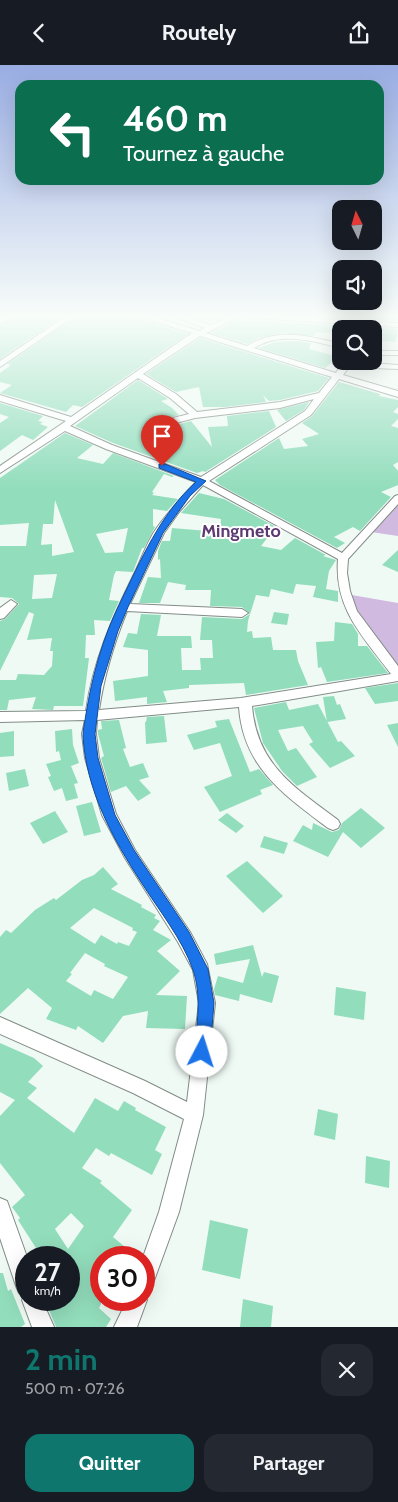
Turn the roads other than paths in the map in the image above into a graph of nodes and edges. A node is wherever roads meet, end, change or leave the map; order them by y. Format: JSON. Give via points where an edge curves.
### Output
{"nodes":[{"id":1,"x":138,"y":373,"type":"joint"},
{"id":2,"x":339,"y":373,"type":"edge"},
{"id":3,"x":356,"y":373,"type":"edge"},
{"id":4,"x":323,"y":393,"type":"junction"},
{"id":5,"x":398,"y":394,"type":"edge"},
{"id":6,"x":0,"y":398,"type":"edge"},
{"id":7,"x":195,"y":415,"type":"junction"},
{"id":8,"x":176,"y":420,"type":"dead end"},
{"id":9,"x":68,"y":423,"type":"junction"},
{"id":10,"x":0,"y":470,"type":"edge"},
{"id":11,"x":202,"y":481,"type":"junction"},
{"id":12,"x":398,"y":498,"type":"edge"},
{"id":13,"x":344,"y":558,"type":"junction"},
{"id":14,"x":11,"y":604,"type":"dead end"},
{"id":15,"x":123,"y":607,"type":"junction"},
{"id":16,"x":242,"y":613,"type":"dead end"},
{"id":17,"x":0,"y":615,"type":"edge"},
{"id":18,"x":398,"y":676,"type":"edge"},
{"id":19,"x":245,"y":701,"type":"junction"},
{"id":20,"x":90,"y":715,"type":"junction"},
{"id":21,"x":0,"y":717,"type":"edge"},
{"id":22,"x":333,"y":824,"type":"dead end"},
{"id":23,"x":0,"y":1025,"type":"edge"},
{"id":24,"x":194,"y":1115,"type":"junction"},
{"id":25,"x":0,"y":1208,"type":"edge"},
{"id":26,"x":155,"y":1252,"type":"edge"},
{"id":27,"x":15,"y":1253,"type":"edge"},
{"id":28,"x":36,"y":1311,"type":"edge"},
{"id":29,"x":133,"y":1311,"type":"edge"},
{"id":30,"x":43,"y":1327,"type":"edge"},
{"id":31,"x":125,"y":1327,"type":"edge"}],
"edges":[{"from":1,"to":7,"type":"street"},
{"from":1,"to":9,"type":"street"},
{"from":2,"to":4,"type":"street"},
{"from":3,"to":5,"type":"street"},
{"from":4,"to":7,"type":"street","via":[[280,405]]},
{"from":4,"to":11,"type":"street","via":[[308,413]]},
{"from":6,"to":9,"type":"street"},
{"from":7,"to":8,"type":"street"},
{"from":9,"to":10,"type":"street"},
{"from":9,"to":11,"type":"street","via":[[109,447]]},
{"from":11,"to":13,"type":"street"},
{"from":11,"to":15,"type":"street","via":[[187,495],[159,533]]},
{"from":12,"to":13,"type":"street"},
{"from":13,"to":18,"type":"street","via":[[344,591],[352,612]]},
{"from":14,"to":17,"type":"street"},
{"from":15,"to":16,"type":"street"},
{"from":15,"to":20,"type":"street","via":[[96,686]]},
{"from":18,"to":19,"type":"street"},
{"from":19,"to":20,"type":"street","via":[[152,712]]},
{"from":19,"to":22,"type":"street","via":[[249,733],[262,762],[283,784]]},
{"from":20,"to":21,"type":"street"},
{"from":20,"to":24,"type":"street","via":[[92,758],[109,815],[201,969],[206,1003]]},
{"from":23,"to":24,"type":"street"},
{"from":24,"to":26,"type":"street","via":[[169,1213]]},
{"from":25,"to":27,"type":"street"},
{"from":28,"to":30,"type":"street"},
{"from":29,"to":31,"type":"street"}]}
